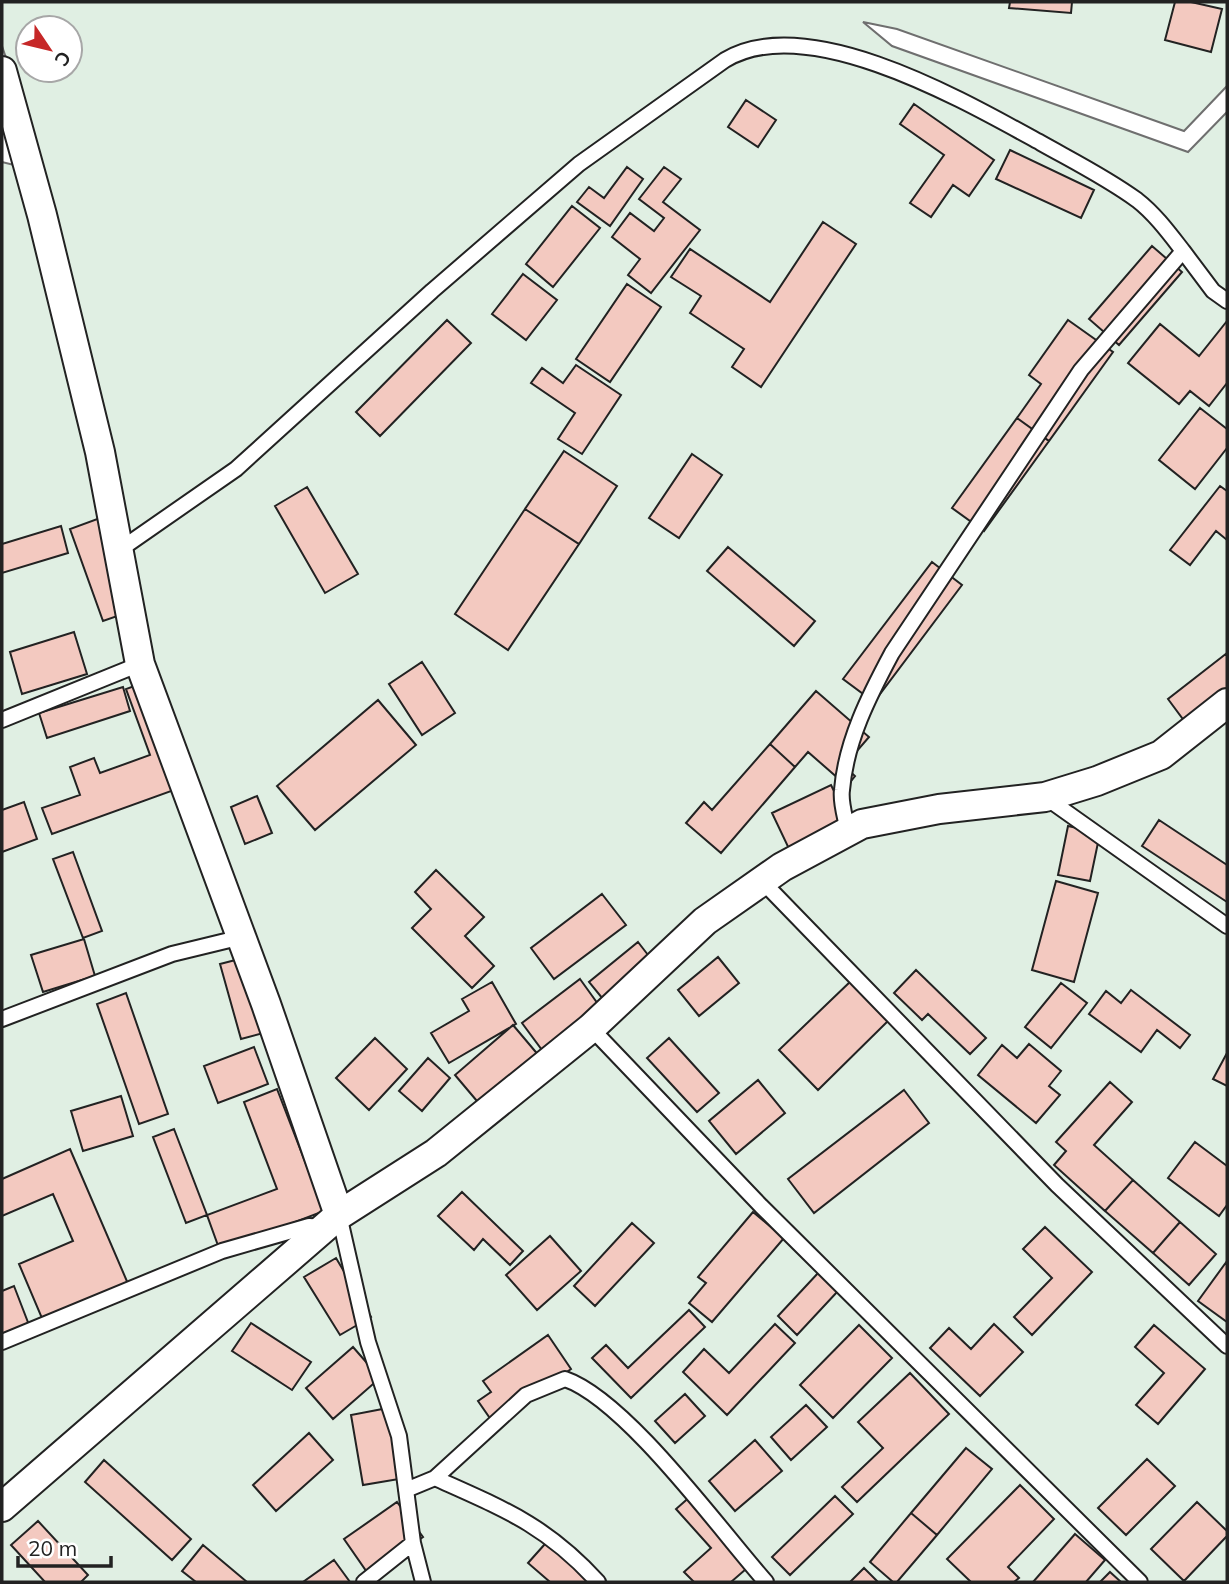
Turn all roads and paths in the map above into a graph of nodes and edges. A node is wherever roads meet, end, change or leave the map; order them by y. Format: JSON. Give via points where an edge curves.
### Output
{"nodes":[{"id":1,"x":2,"y":71,"type":"edge"},
{"id":2,"x":1183,"y":251,"type":"junction"},
{"id":3,"x":1227,"y":301,"type":"edge"},
{"id":4,"x":118,"y":551,"type":"junction"},
{"id":5,"x":139,"y":663,"type":"junction"},
{"id":6,"x":1227,"y":703,"type":"edge"},
{"id":7,"x":2,"y":720,"type":"edge"},
{"id":8,"x":1045,"y":797,"type":"junction"},
{"id":9,"x":848,"y":832,"type":"junction"},
{"id":10,"x":762,"y":881,"type":"junction"},
{"id":11,"x":1227,"y":926,"type":"edge"},
{"id":12,"x":242,"y":937,"type":"junction"},
{"id":13,"x":2,"y":1019,"type":"edge"},
{"id":14,"x":591,"y":1028,"type":"junction"},
{"id":15,"x":332,"y":1221,"type":"junction"},
{"id":16,"x":2,"y":1342,"type":"edge"},
{"id":17,"x":1227,"y":1346,"type":"edge"},
{"id":18,"x":435,"y":1478,"type":"junction"},
{"id":19,"x":406,"y":1490,"type":"junction"},
{"id":20,"x":2,"y":1507,"type":"edge"},
{"id":21,"x":413,"y":1543,"type":"junction"},
{"id":22,"x":364,"y":1582,"type":"edge"},
{"id":23,"x":423,"y":1582,"type":"edge"},
{"id":24,"x":598,"y":1582,"type":"edge"},
{"id":25,"x":766,"y":1582,"type":"edge"},
{"id":26,"x":1140,"y":1582,"type":"edge"}],
"edges":[{"from":1,"to":4,"type":"street","via":[[100,452]]},
{"from":2,"to":3,"type":"lane","via":[[1213,291]]},
{"from":2,"to":4,"type":"lane","via":[[1137,201],[947,93],[892,69],[817,49],[762,45],[725,60],[579,164],[236,469]]},
{"from":2,"to":9,"type":"lane","via":[[1081,370],[892,653],[850,745],[841,792]]},
{"from":4,"to":5,"type":"street"},
{"from":5,"to":7,"type":"lane"},
{"from":5,"to":12,"type":"street"},
{"from":6,"to":8,"type":"street","via":[[1161,755]]},
{"from":8,"to":9,"type":"street","via":[[939,809],[862,824]]},
{"from":8,"to":11,"type":"lane"},
{"from":9,"to":10,"type":"street"},
{"from":10,"to":14,"type":"street","via":[[705,921]]},
{"from":10,"to":17,"type":"lane","via":[[1057,1185]]},
{"from":12,"to":13,"type":"lane","via":[[172,954]]},
{"from":12,"to":15,"type":"street"},
{"from":14,"to":15,"type":"street","via":[[436,1153]]},
{"from":14,"to":26,"type":"lane","via":[[761,1206]]},
{"from":15,"to":16,"type":"lane","via":[[222,1251]]},
{"from":15,"to":19,"type":"lane","via":[[399,1436]]},
{"from":15,"to":20,"type":"street"},
{"from":18,"to":19,"type":"lane"},
{"from":18,"to":24,"type":"lane","via":[[542,1530]]},
{"from":18,"to":25,"type":"lane","via":[[526,1395],[565,1379],[583,1385],[611,1407]]},
{"from":19,"to":21,"type":"lane"},
{"from":21,"to":22,"type":"lane"},
{"from":21,"to":23,"type":"lane"}]}
